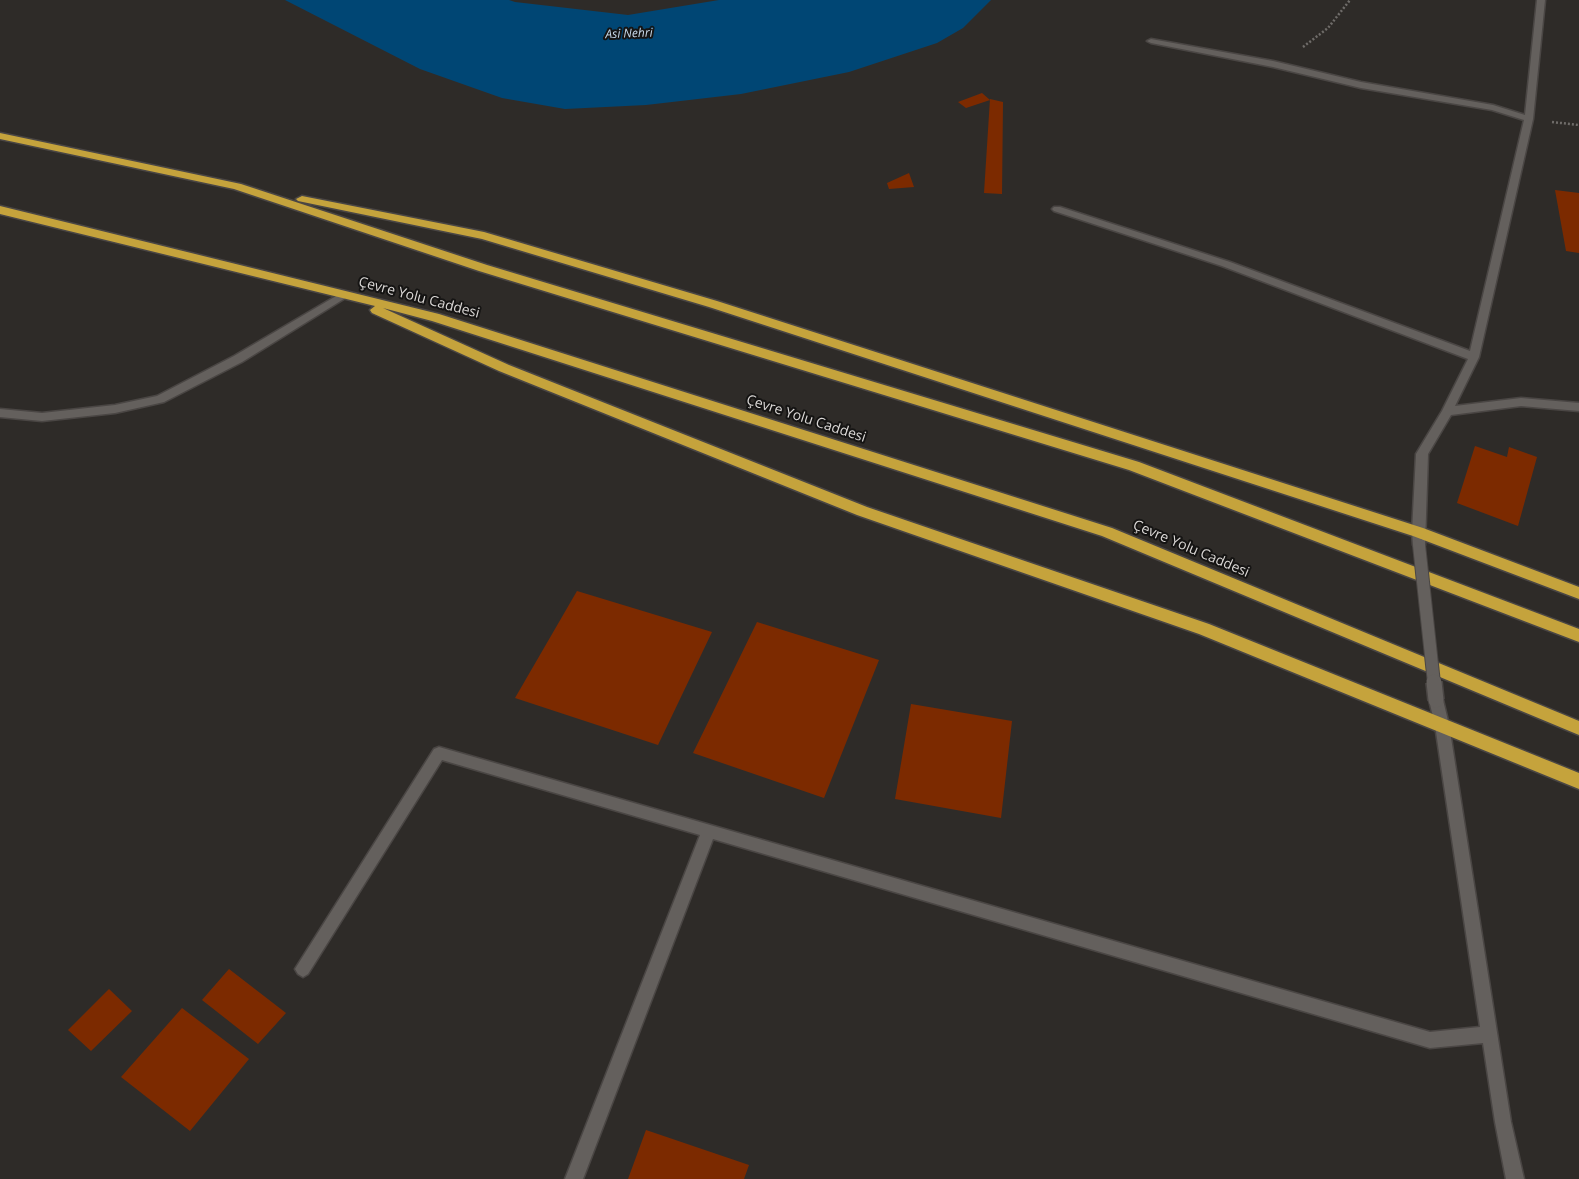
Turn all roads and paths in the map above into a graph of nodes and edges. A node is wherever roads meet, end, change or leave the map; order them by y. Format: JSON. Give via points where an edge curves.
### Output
{"nodes":[{"id":1,"x":1350,"y":0,"type":"edge"},
{"id":2,"x":1541,"y":0,"type":"edge"},
{"id":3,"x":1151,"y":41,"type":"dead end"},
{"id":4,"x":1278,"y":65,"type":"junction"},
{"id":5,"x":1529,"y":119,"type":"junction"},
{"id":6,"x":0,"y":136,"type":"edge"},
{"id":7,"x":237,"y":186,"type":"junction"},
{"id":8,"x":1057,"y":209,"type":"dead end"},
{"id":9,"x":0,"y":210,"type":"edge"},
{"id":10,"x":343,"y":295,"type":"junction"},
{"id":11,"x":1474,"y":357,"type":"junction"},
{"id":12,"x":1579,"y":407,"type":"edge"},
{"id":13,"x":1447,"y":411,"type":"junction"},
{"id":14,"x":0,"y":413,"type":"edge"},
{"id":15,"x":1419,"y":538,"type":"junction"},
{"id":16,"x":1579,"y":593,"type":"edge"},
{"id":17,"x":1579,"y":636,"type":"edge"},
{"id":18,"x":1442,"y":725,"type":"junction"},
{"id":19,"x":1579,"y":728,"type":"edge"},
{"id":20,"x":1579,"y":781,"type":"edge"},
{"id":21,"x":710,"y":832,"type":"junction"},
{"id":22,"x":303,"y":969,"type":"dead end"},
{"id":23,"x":1489,"y":1034,"type":"junction"},
{"id":24,"x":574,"y":1179,"type":"edge"},
{"id":25,"x":1515,"y":1179,"type":"edge"}],
"edges":[{"from":1,"to":4,"type":"path","via":[[1328,28]]},
{"from":2,"to":5,"type":"street"},
{"from":3,"to":4,"type":"street"},
{"from":4,"to":5,"type":"street","via":[[1361,85],[1494,108]]},
{"from":5,"to":11,"type":"street"},
{"from":6,"to":7,"type":"highway"},
{"from":7,"to":15,"type":"highway","via":[[484,236],[713,304]]},
{"from":7,"to":17,"type":"highway","via":[[483,268],[1134,466]]},
{"from":8,"to":11,"type":"street","via":[[1226,264]]},
{"from":9,"to":10,"type":"highway","name":"Çevre Yolu Caddesi"},
{"from":10,"to":14,"type":"street","via":[[238,359],[160,399],[115,409],[42,417]]},
{"from":10,"to":18,"type":"highway","via":[[504,368],[862,511],[1204,629]]},
{"from":10,"to":19,"type":"highway","name":"Çevre Yolu Caddesi","via":[[435,317],[1107,532]]},
{"from":11,"to":13,"type":"street"},
{"from":12,"to":13,"type":"street","via":[[1521,402]]},
{"from":13,"to":15,"type":"street","via":[[1422,454]]},
{"from":15,"to":16,"type":"highway"},
{"from":15,"to":18,"type":"street","bridge":true,"via":[[1436,700]]},
{"from":18,"to":20,"type":"highway"},
{"from":18,"to":23,"type":"street"},
{"from":21,"to":22,"type":"street","via":[[439,752]]},
{"from":21,"to":23,"type":"street","via":[[1430,1040]]},
{"from":21,"to":24,"type":"street"},
{"from":23,"to":25,"type":"street"}]}
